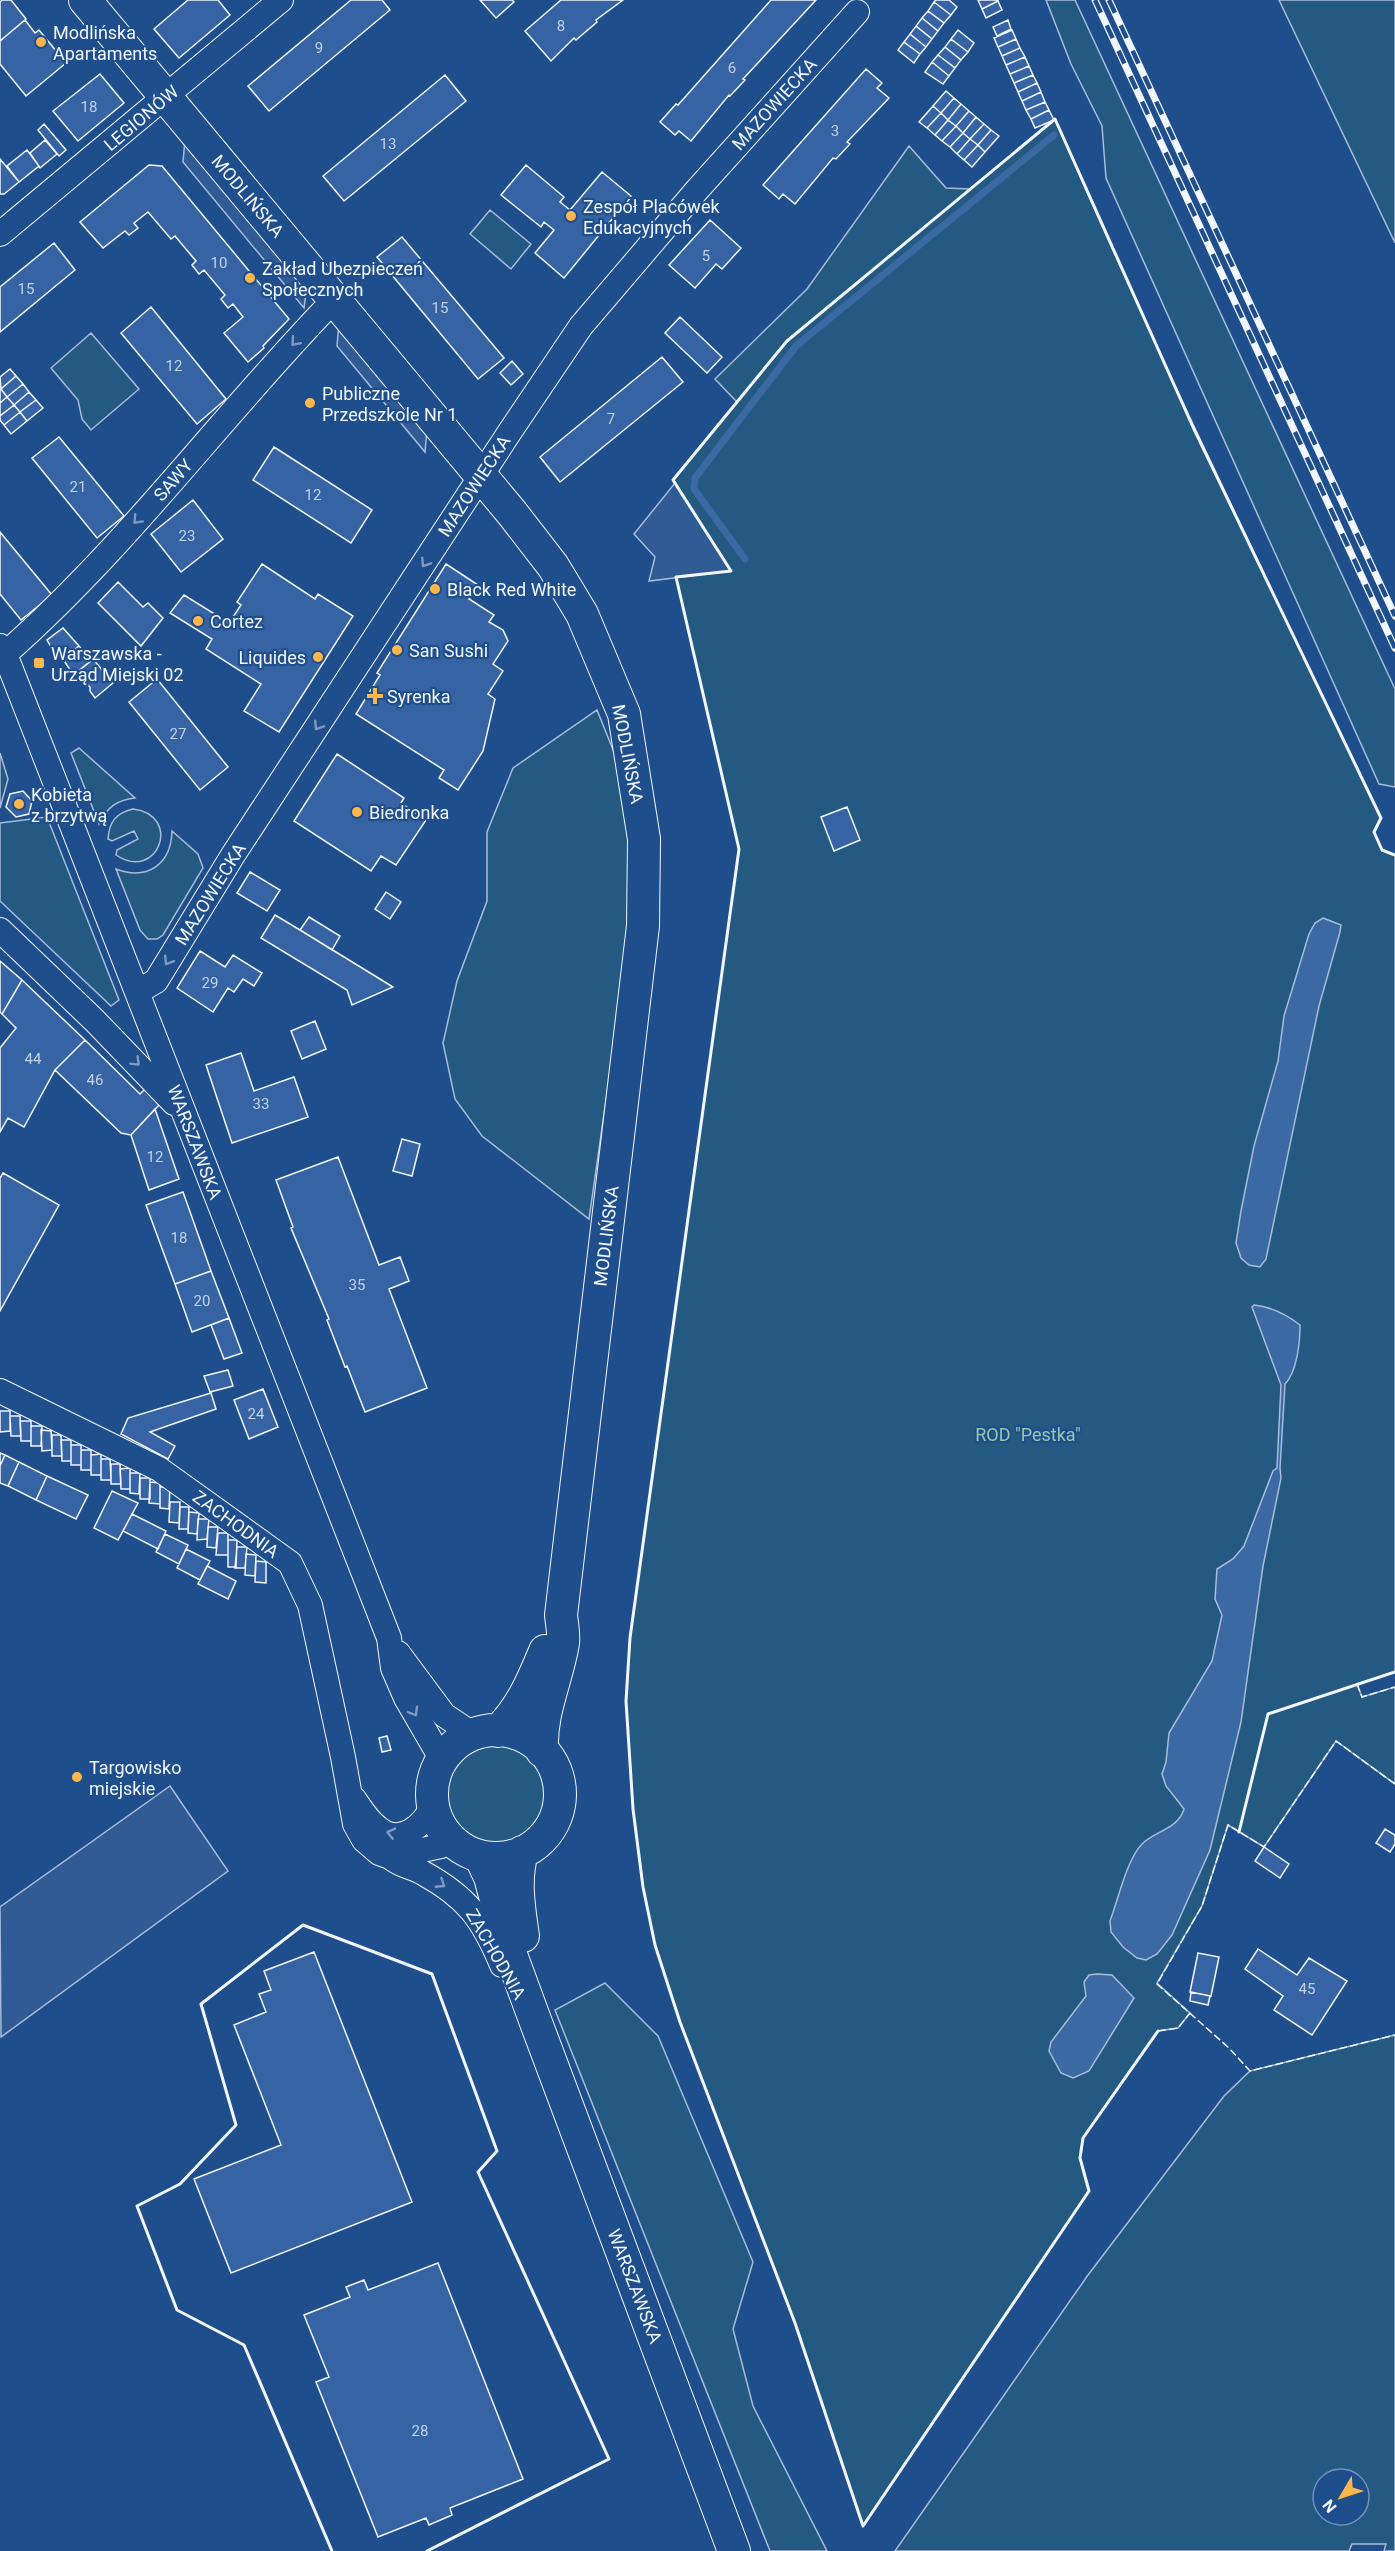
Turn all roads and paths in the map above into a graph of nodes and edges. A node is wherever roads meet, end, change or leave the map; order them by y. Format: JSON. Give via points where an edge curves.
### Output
{"nodes":[{"id":1,"x":85,"y":0,"type":"edge"},
{"id":2,"x":281,"y":0,"type":"edge"},
{"id":3,"x":857,"y":12,"type":"dead end"},
{"id":4,"x":166,"y":97,"type":"junction"},
{"id":5,"x":0,"y":234,"type":"edge"},
{"id":6,"x":334,"y":300,"type":"junction"},
{"id":7,"x":481,"y":475,"type":"junction"},
{"id":8,"x":3,"y":650,"type":"edge"},
{"id":9,"x":0,"y":930,"type":"edge"},
{"id":10,"x":137,"y":992,"type":"junction"},
{"id":11,"x":94,"y":1020,"type":"junction"},
{"id":12,"x":151,"y":1028,"type":"junction"},
{"id":13,"x":185,"y":1116,"type":"junction"},
{"id":14,"x":0,"y":1391,"type":"edge"},
{"id":15,"x":561,"y":1615,"type":"junction"},
{"id":16,"x":388,"y":1638,"type":"junction"},
{"id":17,"x":486,"y":1733,"type":"junction"},
{"id":18,"x":542,"y":1751,"type":"junction"},
{"id":19,"x":442,"y":1760,"type":"junction"},
{"id":20,"x":351,"y":1795,"type":"junction"},
{"id":21,"x":433,"y":1805,"type":"junction"},
{"id":22,"x":451,"y":1840,"type":"junction"},
{"id":23,"x":522,"y":1852,"type":"junction"},
{"id":24,"x":480,"y":1856,"type":"junction"},
{"id":25,"x":390,"y":1857,"type":"junction"},
{"id":26,"x":535,"y":2020,"type":"junction"},
{"id":27,"x":734,"y":2551,"type":"edge"}],
"edges":[{"from":1,"to":4,"type":"main road","name":"MODLIŃSKA"},
{"from":2,"to":4,"type":"street","name":"LEGIONÓW"},
{"from":3,"to":7,"type":"street","name":"MAZOWIECKA","via":[[697,190],[581,327]]},
{"from":4,"to":5,"type":"street","name":"LEGIONÓW"},
{"from":4,"to":6,"type":"main road","name":"MODLIŃSKA"},
{"from":6,"to":7,"type":"main road","name":"MODLIŃSKA"},
{"from":6,"to":8,"type":"street","name":"SAWY","one_way":true,"via":[[40,624]]},
{"from":7,"to":10,"type":"street","name":"MAZOWIECKA","one_way":true,"via":[[156,981]]},
{"from":7,"to":15,"type":"main road","name":"MODLIŃSKA","via":[[553,566],[595,642],[624,714],[644,839],[643,926]]},
{"from":8,"to":10,"type":"street","name":"WARSZAWSKA"},
{"from":9,"to":11,"type":"street"},
{"from":10,"to":12,"type":"street","name":"WARSZAWSKA"},
{"from":11,"to":12,"type":"street","via":[[123,1036]]},
{"from":11,"to":13,"type":"street","one_way":true},
{"from":12,"to":13,"type":"street","name":"WARSZAWSKA"},
{"from":13,"to":16,"type":"street","name":"WARSZAWSKA"},
{"from":14,"to":20,"type":"street","name":"ZACHODNIA","via":[[159,1469],[290,1563],[310,1605]]},
{"from":15,"to":17,"type":"main road","name":"MODLIŃSKA","via":[[523,1700],[510,1719]]},
{"from":15,"to":18,"type":"main road","name":"MODLIŃSKA","via":[[563,1641],[543,1720]]},
{"from":16,"to":17,"type":"street","name":"WARSZAWSKA","via":[[444,1715]]},
{"from":16,"to":19,"type":"street","name":"WARSZAWSKA","one_way":true,"via":[[393,1668],[406,1698]]},
{"from":17,"to":18,"type":"main road","via":[[514,1733]]},
{"from":17,"to":19,"type":"main road","via":[[453,1747]]},
{"from":18,"to":23,"type":"main road","via":[[558,1779],[557,1812],[540,1840]]},
{"from":19,"to":21,"type":"main road","via":[[435,1776]]},
{"from":21,"to":20,"type":"street","name":"ZACHODNIA","one_way":true,"via":[[426,1819],[399,1836],[379,1830]]},
{"from":20,"to":25,"type":"street","name":"ZACHODNIA","via":[[355,1824],[364,1840]]},
{"from":21,"to":22,"type":"main road","via":[[440,1826]]},
{"from":22,"to":24,"type":"main road"},
{"from":22,"to":25,"type":"street","via":[[441,1846]]},
{"from":23,"to":24,"type":"main road","via":[[496,1858]]},
{"from":23,"to":26,"type":"main road","name":"WARSZAWSKA","via":[[517,1889]]},
{"from":24,"to":26,"type":"main road","name":"WARSZAWSKA"},
{"from":25,"to":26,"type":"street","name":"ZACHODNIA","one_way":true,"via":[[447,1887],[469,1905]]},
{"from":26,"to":27,"type":"main road","name":"WARSZAWSKA"}]}
